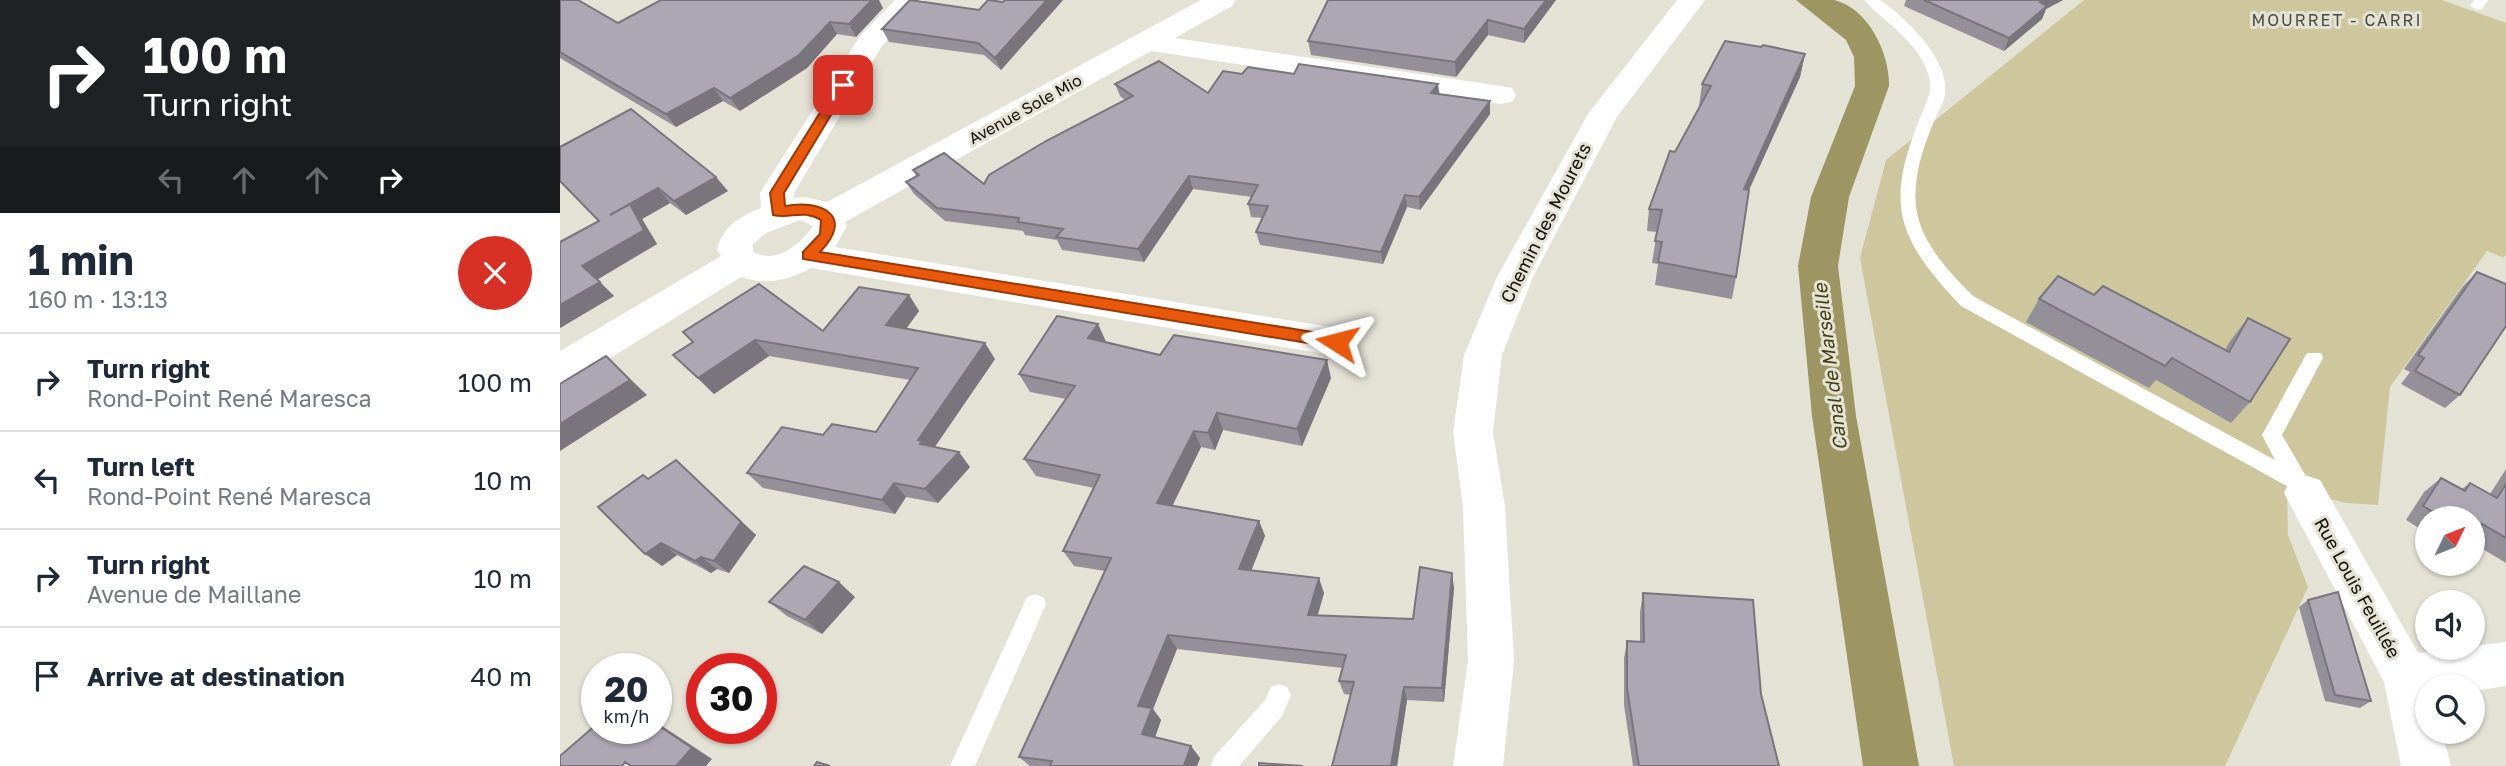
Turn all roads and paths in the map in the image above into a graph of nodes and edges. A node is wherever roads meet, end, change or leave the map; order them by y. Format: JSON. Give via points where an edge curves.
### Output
{"nodes":[{"id":1,"x":910,"y":0,"type":"edge"},
{"id":2,"x":1222,"y":0,"type":"edge"},
{"id":3,"x":1690,"y":0,"type":"edge"},
{"id":4,"x":1871,"y":0,"type":"edge"},
{"id":5,"x":1147,"y":42,"type":"junction"},
{"id":6,"x":1501,"y":95,"type":"dead end"},
{"id":7,"x":778,"y":212,"type":"junction"},
{"id":8,"x":827,"y":217,"type":"junction"},
{"id":9,"x":808,"y":255,"type":"junction"},
{"id":10,"x":740,"y":261,"type":"junction"},
{"id":11,"x":1337,"y":342,"type":"dead end"},
{"id":12,"x":2314,"y":358,"type":"dead end"},
{"id":13,"x":560,"y":370,"type":"edge"},
{"id":14,"x":2302,"y":488,"type":"junction"},
{"id":15,"x":1035,"y":604,"type":"dead end"},
{"id":16,"x":2506,"y":664,"type":"edge"},
{"id":17,"x":2406,"y":677,"type":"junction"},
{"id":18,"x":1279,"y":695,"type":"dead end"},
{"id":19,"x":962,"y":766,"type":"edge"},
{"id":20,"x":1223,"y":766,"type":"edge"},
{"id":21,"x":1478,"y":766,"type":"edge"},
{"id":22,"x":2426,"y":766,"type":"edge"}],
"edges":[{"from":1,"to":7,"type":"street","via":[[870,42],[777,193]]},
{"from":2,"to":5,"type":"street","name":"Avenue Sole Mio"},
{"from":3,"to":21,"type":"street","name":"Chemin des Mourets","via":[[1603,114],[1515,277],[1483,355],[1473,432],[1484,507],[1491,661]]},
{"from":4,"to":14,"type":"lane","via":[[1906,28],[1928,55],[1938,91],[1912,158],[1907,198],[1913,230],[1945,278],[1967,301]]},
{"from":5,"to":6,"type":"street"},
{"from":5,"to":8,"type":"street","name":"Avenue Sole Mio"},
{"from":7,"to":8,"type":"street","via":[[814,209]]},
{"from":7,"to":10,"type":"street","via":[[744,232],[737,243]]},
{"from":8,"to":9,"type":"street","via":[[827,236]]},
{"from":9,"to":10,"type":"street","via":[[766,269]]},
{"from":9,"to":11,"type":"street"},
{"from":10,"to":13,"type":"street"},
{"from":12,"to":14,"type":"lane","via":[[2272,435]]},
{"from":14,"to":17,"type":"street","name":"Rue Louis Feuillée"},
{"from":15,"to":19,"type":"lane"},
{"from":16,"to":17,"type":"street"},
{"from":17,"to":22,"type":"street","name":"Rue Louis Feuillée"},
{"from":18,"to":20,"type":"lane","via":[[1274,708]]}]}
